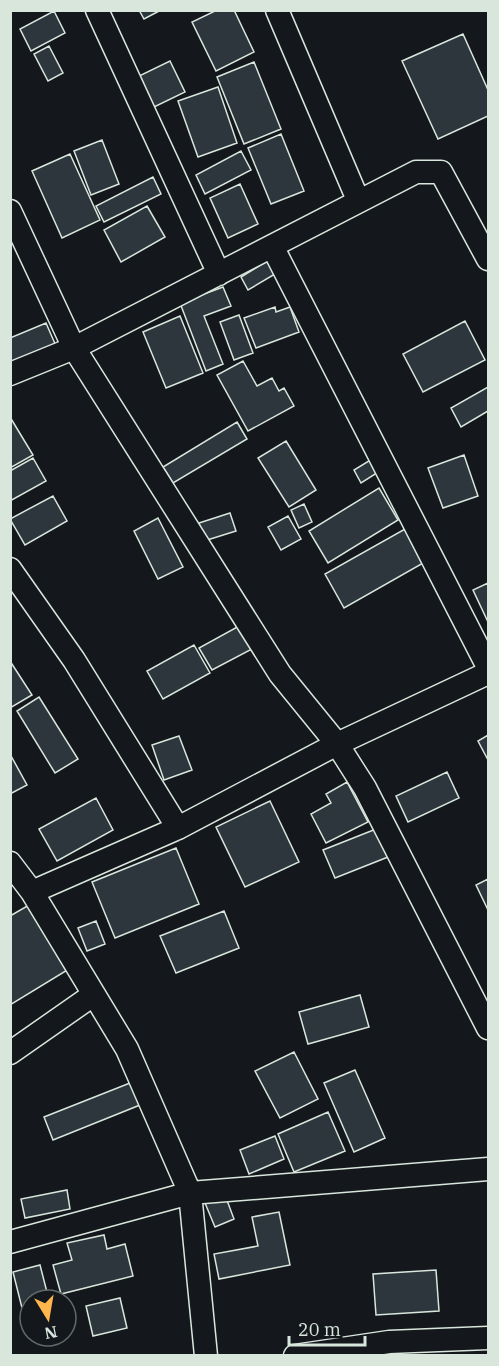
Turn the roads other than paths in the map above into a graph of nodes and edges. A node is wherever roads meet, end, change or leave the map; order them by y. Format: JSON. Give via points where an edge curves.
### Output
{"nodes":[{"id":1,"x":97,"y":10,"type":"edge"},
{"id":2,"x":277,"y":10,"type":"edge"},
{"id":3,"x":358,"y":200,"type":"junction"},
{"id":4,"x":10,"y":211,"type":"edge"},
{"id":5,"x":272,"y":246,"type":"junction"},
{"id":6,"x":489,"y":259,"type":"edge"},
{"id":7,"x":219,"y":274,"type":"junction"},
{"id":8,"x":74,"y":348,"type":"junction"},
{"id":9,"x":10,"y":374,"type":"edge"},
{"id":10,"x":10,"y":569,"type":"edge"},
{"id":11,"x":489,"y":668,"type":"edge"},
{"id":12,"x":489,"y":673,"type":"edge"},
{"id":13,"x":337,"y":744,"type":"junction"},
{"id":14,"x":178,"y":828,"type":"junction"},
{"id":15,"x":10,"y":863,"type":"edge"},
{"id":16,"x":32,"y":892,"type":"junction"},
{"id":17,"x":93,"y":995,"type":"junction"},
{"id":18,"x":489,"y":1028,"type":"edge"},
{"id":19,"x":10,"y":1053,"type":"edge"},
{"id":20,"x":489,"y":1169,"type":"edge"},
{"id":21,"x":190,"y":1193,"type":"junction"},
{"id":22,"x":10,"y":1242,"type":"edge"},
{"id":23,"x":489,"y":1338,"type":"edge"},
{"id":24,"x":206,"y":1356,"type":"edge"},
{"id":25,"x":295,"y":1356,"type":"edge"}],
"edges":[{"from":1,"to":7,"type":"street"},
{"from":2,"to":3,"type":"street"},
{"from":3,"to":5,"type":"street"},
{"from":3,"to":6,"type":"street","via":[[416,172],[441,172]]},
{"from":4,"to":8,"type":"street"},
{"from":5,"to":7,"type":"street"},
{"from":5,"to":11,"type":"street"},
{"from":7,"to":8,"type":"street"},
{"from":8,"to":9,"type":"street"},
{"from":8,"to":13,"type":"street","via":[[280,674]]},
{"from":10,"to":14,"type":"street","via":[[74,660]]},
{"from":12,"to":13,"type":"street"},
{"from":13,"to":14,"type":"street"},
{"from":13,"to":18,"type":"street","via":[[365,788]]},
{"from":14,"to":16,"type":"street"},
{"from":15,"to":16,"type":"street"},
{"from":16,"to":17,"type":"street"},
{"from":17,"to":19,"type":"street"},
{"from":17,"to":21,"type":"street","via":[[127,1049]]},
{"from":20,"to":21,"type":"street"},
{"from":21,"to":22,"type":"street"},
{"from":21,"to":24,"type":"street"},
{"from":23,"to":25,"type":"street","via":[[389,1342]]}]}
